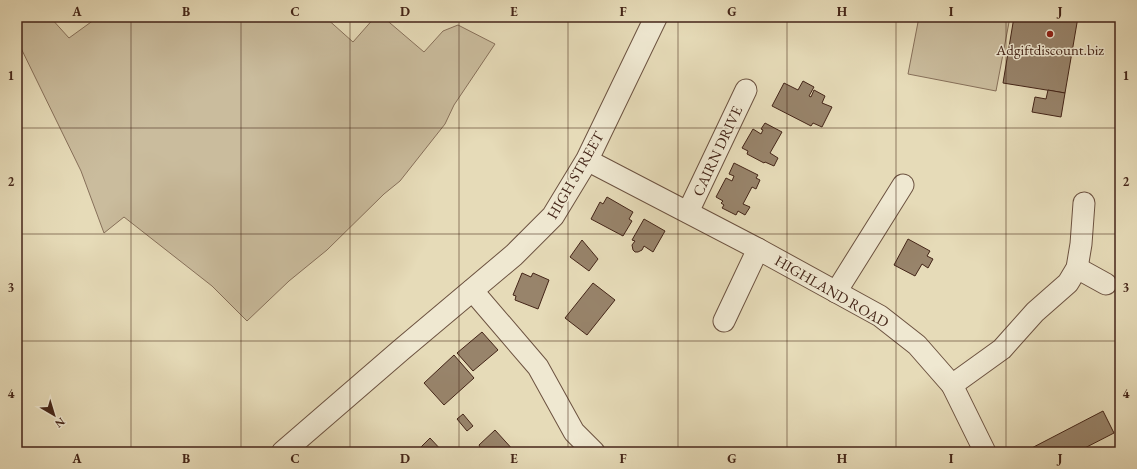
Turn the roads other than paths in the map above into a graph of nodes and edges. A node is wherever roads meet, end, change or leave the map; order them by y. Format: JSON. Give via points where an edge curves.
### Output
{"nodes":[{"id":1,"x":656,"y":17,"type":"edge"},
{"id":2,"x":746,"y":90,"type":"dead end"},
{"id":3,"x":587,"y":160,"type":"junction"},
{"id":4,"x":903,"y":185,"type":"dead end"},
{"id":5,"x":1084,"y":203,"type":"dead end"},
{"id":6,"x":688,"y":212,"type":"junction"},
{"id":7,"x":758,"y":249,"type":"junction"},
{"id":8,"x":1077,"y":268,"type":"junction"},
{"id":9,"x":1106,"y":284,"type":"dead end"},
{"id":10,"x":472,"y":290,"type":"junction"},
{"id":11,"x":836,"y":292,"type":"junction"},
{"id":12,"x":724,"y":321,"type":"dead end"},
{"id":13,"x":952,"y":385,"type":"junction"},
{"id":14,"x":283,"y":452,"type":"edge"},
{"id":15,"x":594,"y":452,"type":"edge"},
{"id":16,"x":986,"y":452,"type":"edge"}],
"edges":[{"from":1,"to":3,"type":"street","name":"HIGH STREET"},
{"from":2,"to":6,"type":"street","name":"CAIRN DRIVE"},
{"from":3,"to":6,"type":"street","name":"HIGHLAND ROAD"},
{"from":3,"to":10,"type":"street","name":"HIGH STREET","via":[[553,216],[514,255]]},
{"from":4,"to":11,"type":"street"},
{"from":5,"to":8,"type":"street"},
{"from":6,"to":7,"type":"street","name":"HIGHLAND ROAD"},
{"from":7,"to":11,"type":"street","name":"HIGHLAND ROAD"},
{"from":7,"to":12,"type":"street","name":"HIGHLAND ROAD"},
{"from":8,"to":9,"type":"street"},
{"from":8,"to":13,"type":"street","via":[[1068,283],[1035,312],[1002,349]]},
{"from":10,"to":14,"type":"street","name":"HIGH STREET"},
{"from":10,"to":15,"type":"street","via":[[538,367],[574,432]]},
{"from":11,"to":13,"type":"street","name":"HIGHLAND ROAD","via":[[880,316],[917,345]]},
{"from":13,"to":16,"type":"street","name":"HIGHLAND ROAD"}]}
